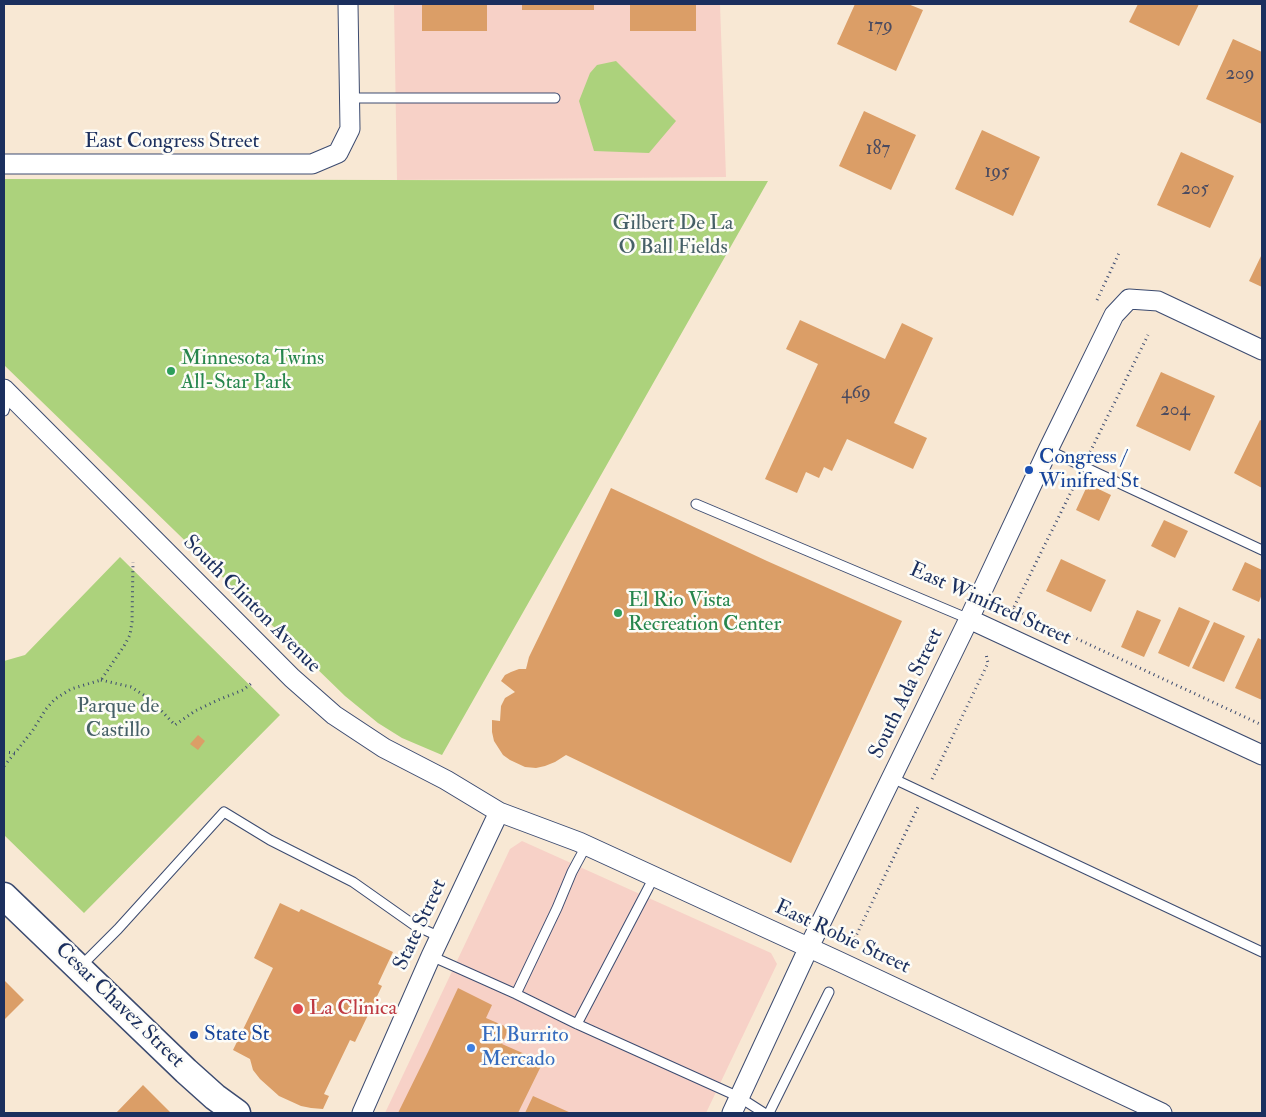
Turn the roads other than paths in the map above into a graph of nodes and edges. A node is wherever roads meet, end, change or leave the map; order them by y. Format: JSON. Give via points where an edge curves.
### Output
{"nodes":[{"id":1,"x":348,"y":4,"type":"edge"},
{"id":2,"x":350,"y":98,"type":"junction"},
{"id":3,"x":555,"y":98,"type":"dead end"},
{"id":4,"x":4,"y":164,"type":"edge"},
{"id":5,"x":1262,"y":350,"type":"edge"},
{"id":6,"x":5,"y":398,"type":"edge"},
{"id":7,"x":1048,"y":450,"type":"junction"},
{"id":8,"x":696,"y":504,"type":"dead end"},
{"id":9,"x":1262,"y":550,"type":"edge"},
{"id":10,"x":969,"y":619,"type":"junction"},
{"id":11,"x":1262,"y":755,"type":"edge"},
{"id":12,"x":892,"y":778,"type":"junction"},
{"id":13,"x":499,"y":812,"type":"junction"},
{"id":14,"x":586,"y":846,"type":"junction"},
{"id":15,"x":654,"y":876,"type":"junction"},
{"id":16,"x":4,"y":896,"type":"edge"},
{"id":17,"x":440,"y":938,"type":"junction"},
{"id":18,"x":809,"y":947,"type":"junction"},
{"id":19,"x":1262,"y":952,"type":"edge"},
{"id":20,"x":431,"y":956,"type":"junction"},
{"id":21,"x":79,"y":968,"type":"junction"},
{"id":22,"x":829,"y":992,"type":"dead end"},
{"id":23,"x":516,"y":994,"type":"junction"},
{"id":24,"x":577,"y":1024,"type":"junction"},
{"id":25,"x":218,"y":1105,"type":"edge"},
{"id":26,"x":735,"y":1105,"type":"edge"},
{"id":27,"x":237,"y":1113,"type":"edge"},
{"id":28,"x":362,"y":1113,"type":"edge"},
{"id":29,"x":764,"y":1113,"type":"edge"},
{"id":30,"x":768,"y":1113,"type":"edge"},
{"id":31,"x":1162,"y":1113,"type":"edge"}],
"edges":[{"from":1,"to":2,"type":"street"},
{"from":2,"to":3,"type":"lane"},
{"from":2,"to":4,"type":"street","name":"East Congress Street","via":[[350,130],[338,153],[312,164]]},
{"from":5,"to":7,"type":"street","name":"South Ada Street","via":[[1158,301],[1129,299],[1114,315]]},
{"from":6,"to":13,"type":"street","name":"South Clinton Avenue","via":[[334,715],[384,748]]},
{"from":7,"to":9,"type":"lane"},
{"from":7,"to":10,"type":"street","name":"South Ada Street"},
{"from":8,"to":10,"type":"lane","name":"East Winifred Street"},
{"from":10,"to":11,"type":"street","name":"East Winifred Street"},
{"from":10,"to":12,"type":"street","name":"South Ada Street"},
{"from":12,"to":18,"type":"street","name":"South Ada Street"},
{"from":12,"to":19,"type":"lane"},
{"from":13,"to":14,"type":"street","name":"East Robie Street"},
{"from":13,"to":17,"type":"street","name":"State Street"},
{"from":14,"to":15,"type":"street","name":"East Robie Street"},
{"from":14,"to":23,"type":"lane"},
{"from":15,"to":18,"type":"street","name":"East Robie Street"},
{"from":15,"to":24,"type":"lane"},
{"from":16,"to":21,"type":"main road","name":"Cesar Chavez Street"},
{"from":17,"to":20,"type":"street","name":"State Street"},
{"from":17,"to":21,"type":"lane","via":[[414,925],[353,882],[270,840],[224,812]]},
{"from":18,"to":26,"type":"street","name":"South Ada Street"},
{"from":18,"to":31,"type":"street","name":"East Robie Street"},
{"from":20,"to":23,"type":"lane"},
{"from":20,"to":28,"type":"street","name":"State Street"},
{"from":21,"to":25,"type":"main road","name":"Cesar Chavez Street"},
{"from":22,"to":30,"type":"lane"},
{"from":23,"to":24,"type":"lane"},
{"from":24,"to":26,"type":"lane"},
{"from":25,"to":27,"type":"main road","name":"Cesar Chavez Street"},
{"from":26,"to":29,"type":"lane"}]}
